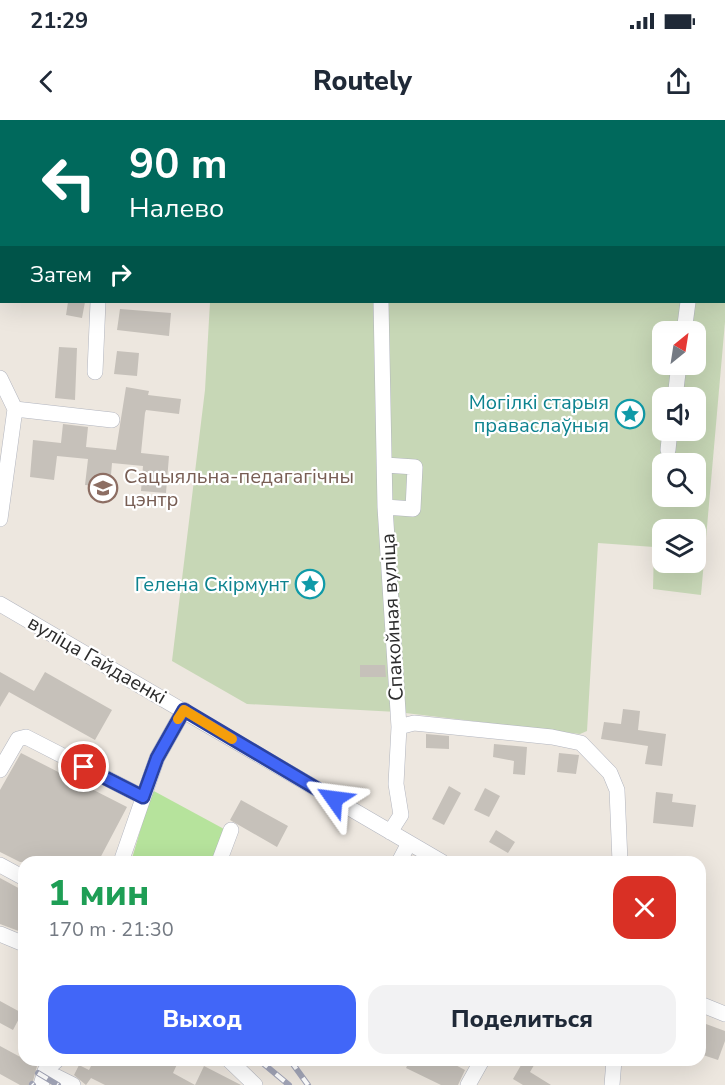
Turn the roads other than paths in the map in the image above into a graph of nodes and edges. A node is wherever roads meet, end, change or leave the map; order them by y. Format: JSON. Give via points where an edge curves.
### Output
{"nodes":[{"id":1,"x":98,"y":303,"type":"edge"},
{"id":2,"x":381,"y":303,"type":"edge"},
{"id":3,"x":688,"y":303,"type":"edge"},
{"id":4,"x":685,"y":321,"type":"edge"},
{"id":5,"x":95,"y":372,"type":"dead end"},
{"id":6,"x":0,"y":378,"type":"edge"},
{"id":7,"x":15,"y":409,"type":"junction"},
{"id":8,"x":112,"y":420,"type":"dead end"},
{"id":9,"x":669,"y":441,"type":"edge"},
{"id":10,"x":668,"y":450,"type":"dead end"},
{"id":11,"x":385,"y":465,"type":"junction"},
{"id":12,"x":386,"y":507,"type":"junction"},
{"id":13,"x":0,"y":519,"type":"edge"},
{"id":14,"x":0,"y":604,"type":"edge"},
{"id":15,"x":184,"y":710,"type":"junction"},
{"id":16,"x":398,"y":719,"type":"junction"},
{"id":17,"x":0,"y":770,"type":"edge"},
{"id":18,"x":143,"y":797,"type":"junction"},
{"id":19,"x":231,"y":830,"type":"dead end"},
{"id":20,"x":390,"y":832,"type":"junction"},
{"id":21,"x":409,"y":843,"type":"junction"},
{"id":22,"x":123,"y":856,"type":"edge"},
{"id":23,"x":221,"y":856,"type":"edge"},
{"id":24,"x":402,"y":856,"type":"edge"},
{"id":25,"x":432,"y":856,"type":"edge"},
{"id":26,"x":620,"y":856,"type":"edge"},
{"id":27,"x":0,"y":866,"type":"edge"},
{"id":28,"x":18,"y":875,"type":"edge"},
{"id":29,"x":0,"y":934,"type":"edge"},
{"id":30,"x":18,"y":942,"type":"edge"},
{"id":31,"x":706,"y":1006,"type":"edge"},
{"id":32,"x":725,"y":1014,"type":"edge"},
{"id":33,"x":52,"y":1066,"type":"edge"},
{"id":34,"x":237,"y":1066,"type":"edge"},
{"id":35,"x":479,"y":1066,"type":"edge"},
{"id":36,"x":614,"y":1066,"type":"edge"},
{"id":37,"x":43,"y":1078,"type":"edge"},
{"id":38,"x":252,"y":1083,"type":"edge"},
{"id":39,"x":73,"y":1085,"type":"edge"},
{"id":40,"x":468,"y":1085,"type":"edge"},
{"id":41,"x":612,"y":1085,"type":"edge"}],
"edges":[{"from":1,"to":5,"type":"street"},
{"from":2,"to":11,"type":"street","name":"Спакойная вуліца"},
{"from":3,"to":4,"type":"street"},
{"from":6,"to":7,"type":"street"},
{"from":7,"to":8,"type":"street"},
{"from":7,"to":13,"type":"street"},
{"from":9,"to":10,"type":"street"},
{"from":11,"to":12,"type":"street","name":"Спакойная вуліца"},
{"from":11,"to":12,"type":"street","name":"Спакойная вуліца","via":[[415,467],[412,508]]},
{"from":12,"to":16,"type":"street","name":"Спакойная вуліца"},
{"from":14,"to":15,"type":"street","name":"вуліца Гайдаенкі"},
{"from":15,"to":18,"type":"street","via":[[157,758]]},
{"from":15,"to":20,"type":"street","name":"вуліца Гайдаенкі"},
{"from":16,"to":20,"type":"street","name":"Спакойная вуліца","via":[[396,784],[402,815]]},
{"from":16,"to":26,"type":"street","via":[[581,743],[610,773],[617,790]]},
{"from":17,"to":18,"type":"street","via":[[18,739],[26,737]]},
{"from":18,"to":22,"type":"street"},
{"from":19,"to":23,"type":"street"},
{"from":20,"to":21,"type":"street","name":"вуліца Гайдаенкі"},
{"from":21,"to":24,"type":"street"},
{"from":21,"to":25,"type":"street","name":"вуліца Гайдаенкі"},
{"from":27,"to":28,"type":"street"},
{"from":29,"to":30,"type":"street"},
{"from":31,"to":32,"type":"street"},
{"from":33,"to":37,"type":"street"},
{"from":34,"to":38,"type":"street"},
{"from":35,"to":40,"type":"street"},
{"from":36,"to":41,"type":"street"},
{"from":37,"to":39,"type":"street"}]}
